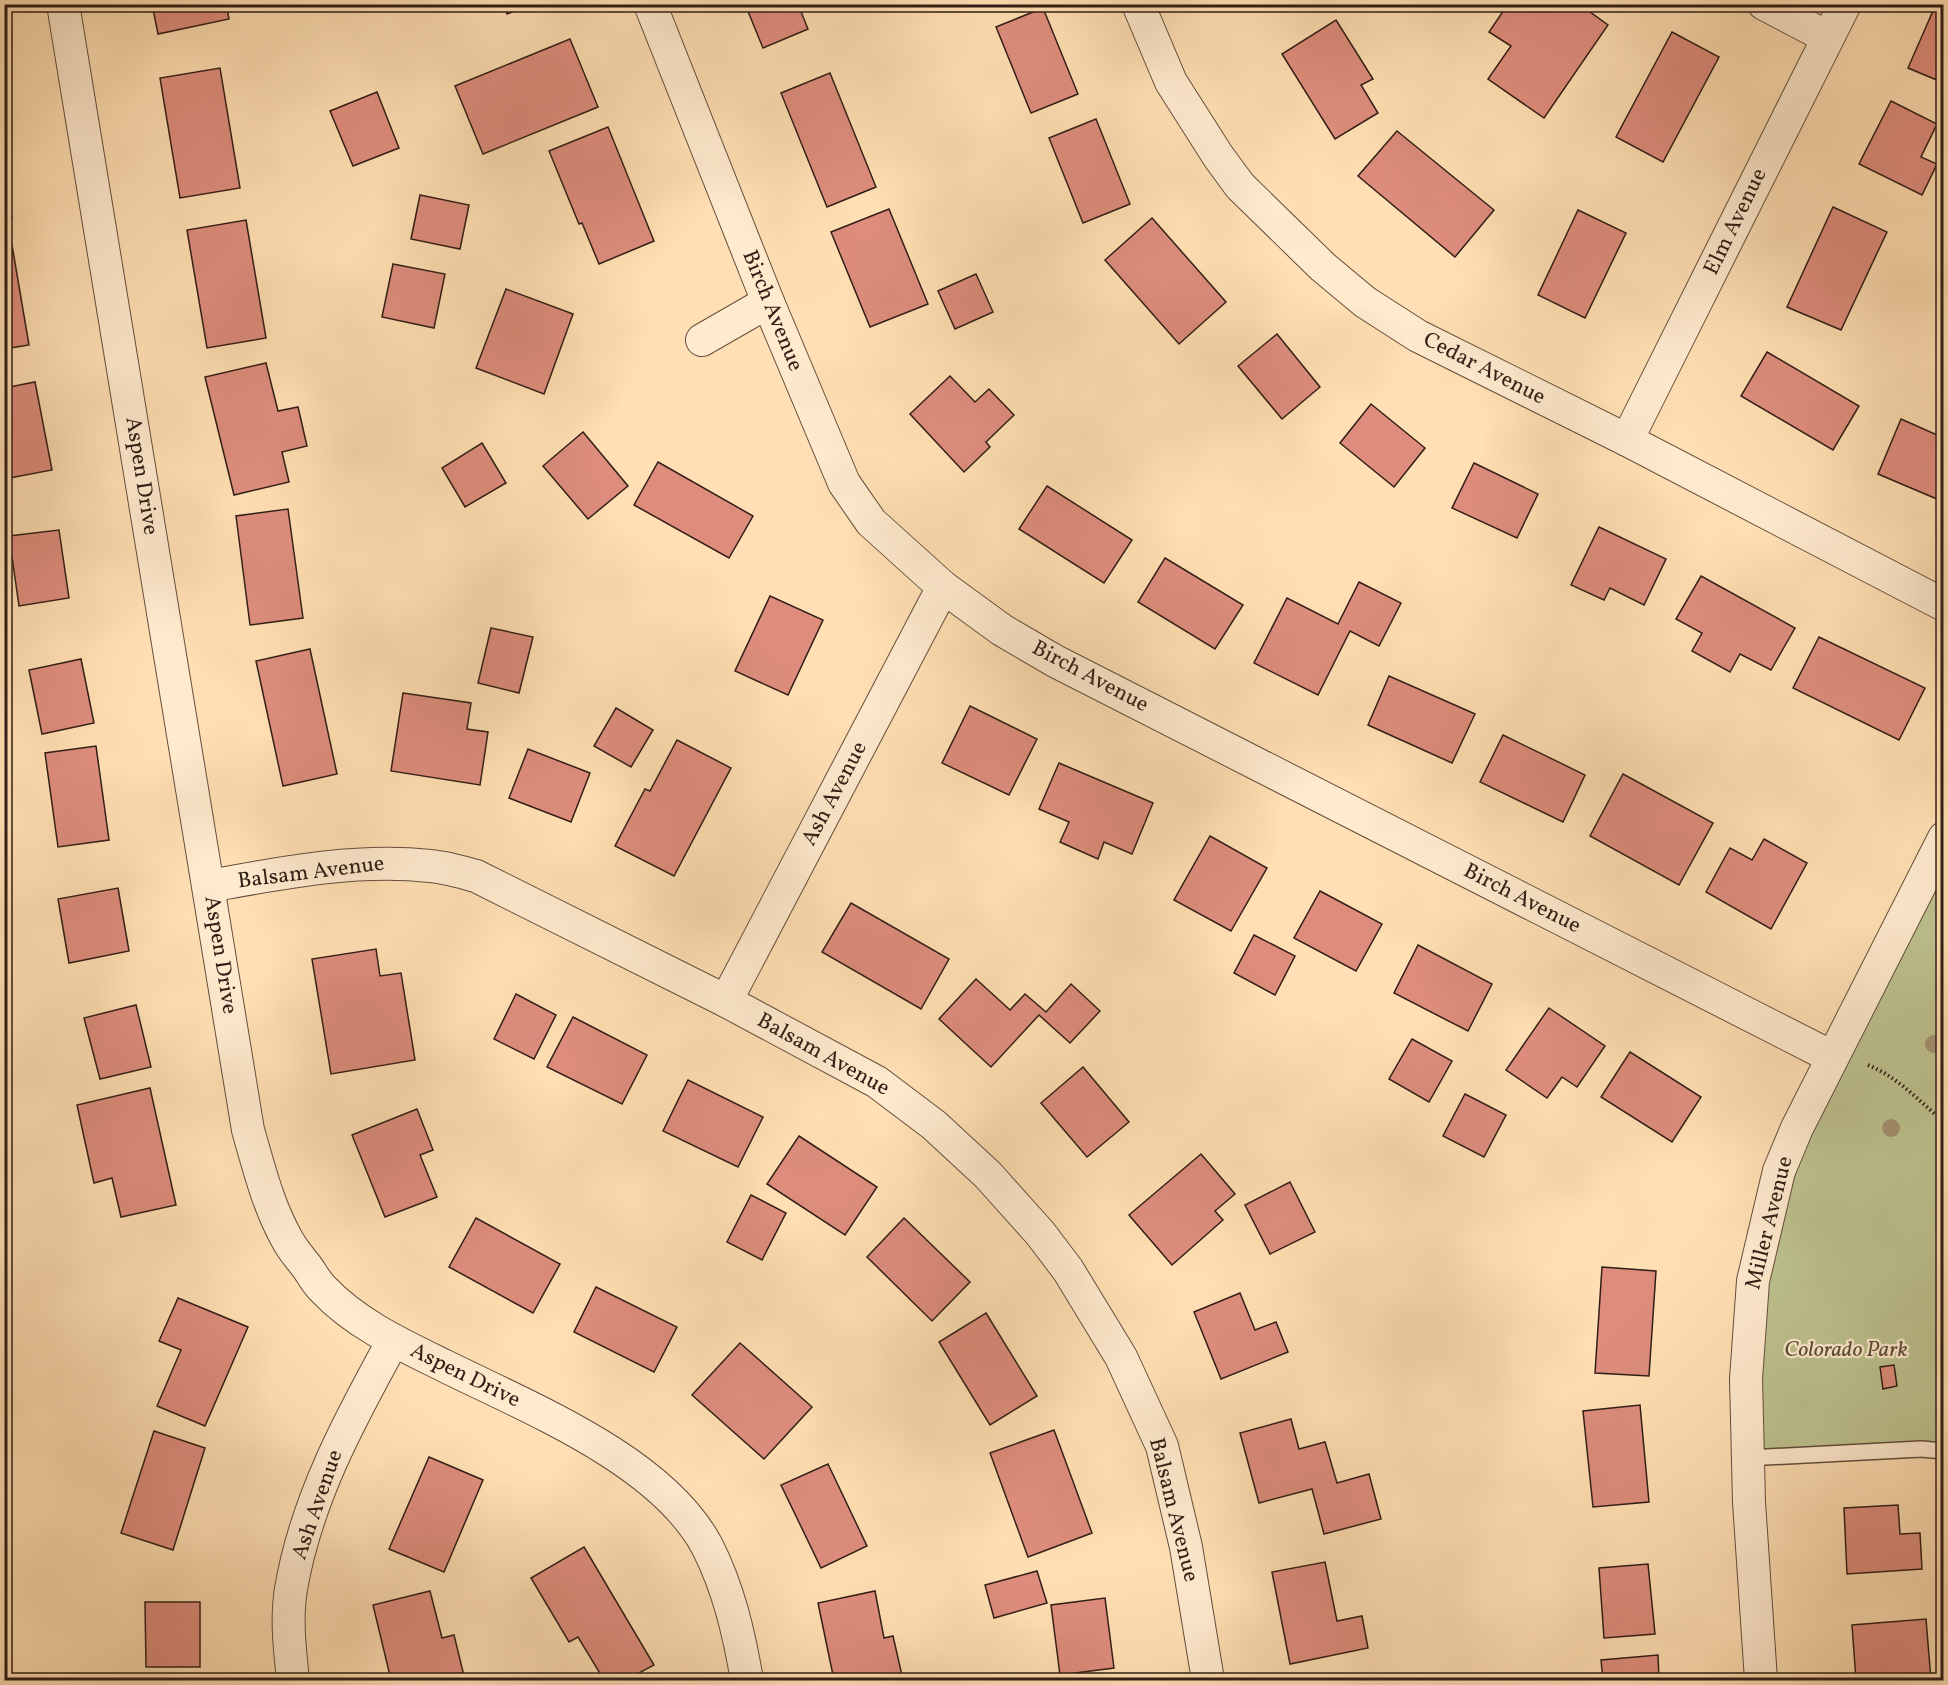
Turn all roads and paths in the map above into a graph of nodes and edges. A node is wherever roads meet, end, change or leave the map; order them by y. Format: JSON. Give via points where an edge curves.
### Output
{"nodes":[{"id":1,"x":63,"y":4,"type":"edge"},
{"id":2,"x":650,"y":4,"type":"edge"},
{"id":3,"x":1138,"y":4,"type":"edge"},
{"id":4,"x":1764,"y":4,"type":"edge"},
{"id":5,"x":1845,"y":4,"type":"edge"},
{"id":6,"x":1827,"y":37,"type":"junction"},
{"id":7,"x":768,"y":302,"type":"junction"},
{"id":8,"x":702,"y":340,"type":"dead end"},
{"id":9,"x":1628,"y":440,"type":"junction"},
{"id":10,"x":943,"y":586,"type":"junction"},
{"id":11,"x":1944,"y":605,"type":"edge"},
{"id":12,"x":1944,"y":838,"type":"edge"},
{"id":13,"x":209,"y":886,"type":"junction"},
{"id":14,"x":726,"y":1002,"type":"junction"},
{"id":15,"x":1832,"y":1057,"type":"junction"},
{"id":16,"x":1870,"y":1066,"type":"dead end"},
{"id":17,"x":1944,"y":1122,"type":"edge"},
{"id":18,"x":393,"y":1341,"type":"junction"},
{"id":19,"x":1944,"y":1451,"type":"edge"},
{"id":20,"x":1747,"y":1458,"type":"junction"},
{"id":21,"x":293,"y":1680,"type":"edge"},
{"id":22,"x":747,"y":1680,"type":"edge"},
{"id":23,"x":1208,"y":1680,"type":"edge"},
{"id":24,"x":1761,"y":1680,"type":"edge"}],
"edges":[{"from":1,"to":13,"type":"street","name":"Aspen Drive"},
{"from":2,"to":7,"type":"street","name":"Birch Avenue"},
{"from":3,"to":9,"type":"street","name":"Cedar Avenue","via":[[1172,82],[1218,156],[1240,186],[1323,267],[1365,302],[1418,336]]},
{"from":4,"to":6,"type":"street"},
{"from":5,"to":6,"type":"street","name":"Elm Avenue"},
{"from":6,"to":9,"type":"street","name":"Elm Avenue"},
{"from":7,"to":8,"type":"street"},
{"from":7,"to":10,"type":"street","name":"Birch Avenue","via":[[843,483],[871,522]]},
{"from":9,"to":11,"type":"street","name":"Cedar Avenue"},
{"from":10,"to":14,"type":"street","name":"Ash Avenue"},
{"from":10,"to":15,"type":"street","name":"Birch Avenue","via":[[1002,630],[1055,661]]},
{"from":12,"to":15,"type":"street","name":"Miller Avenue"},
{"from":13,"to":14,"type":"street","name":"Balsam Avenue","via":[[346,866],[433,866],[476,876]]},
{"from":13,"to":18,"type":"street","name":"Aspen Drive","via":[[248,1130],[267,1195],[288,1241],[321,1287],[345,1310]]},
{"from":14,"to":23,"type":"street","name":"Balsam Avenue","via":[[877,1082],[934,1125],[988,1174],[1068,1270],[1121,1357],[1162,1446],[1186,1547]]},
{"from":15,"to":20,"type":"street","name":"Miller Avenue","via":[[1779,1172],[1753,1281],[1746,1379]]},
{"from":16,"to":17,"type":"path","via":[[1914,1095]]},
{"from":18,"to":21,"type":"street","name":"Ash Avenue","via":[[330,1462],[299,1551],[288,1624]]},
{"from":18,"to":22,"type":"street","name":"Aspen Drive","via":[[557,1421],[627,1462],[654,1484],[682,1512],[706,1545],[725,1586],[739,1632]]},
{"from":19,"to":20,"type":"lane"},
{"from":20,"to":24,"type":"street","name":"Miller Avenue"}]}
